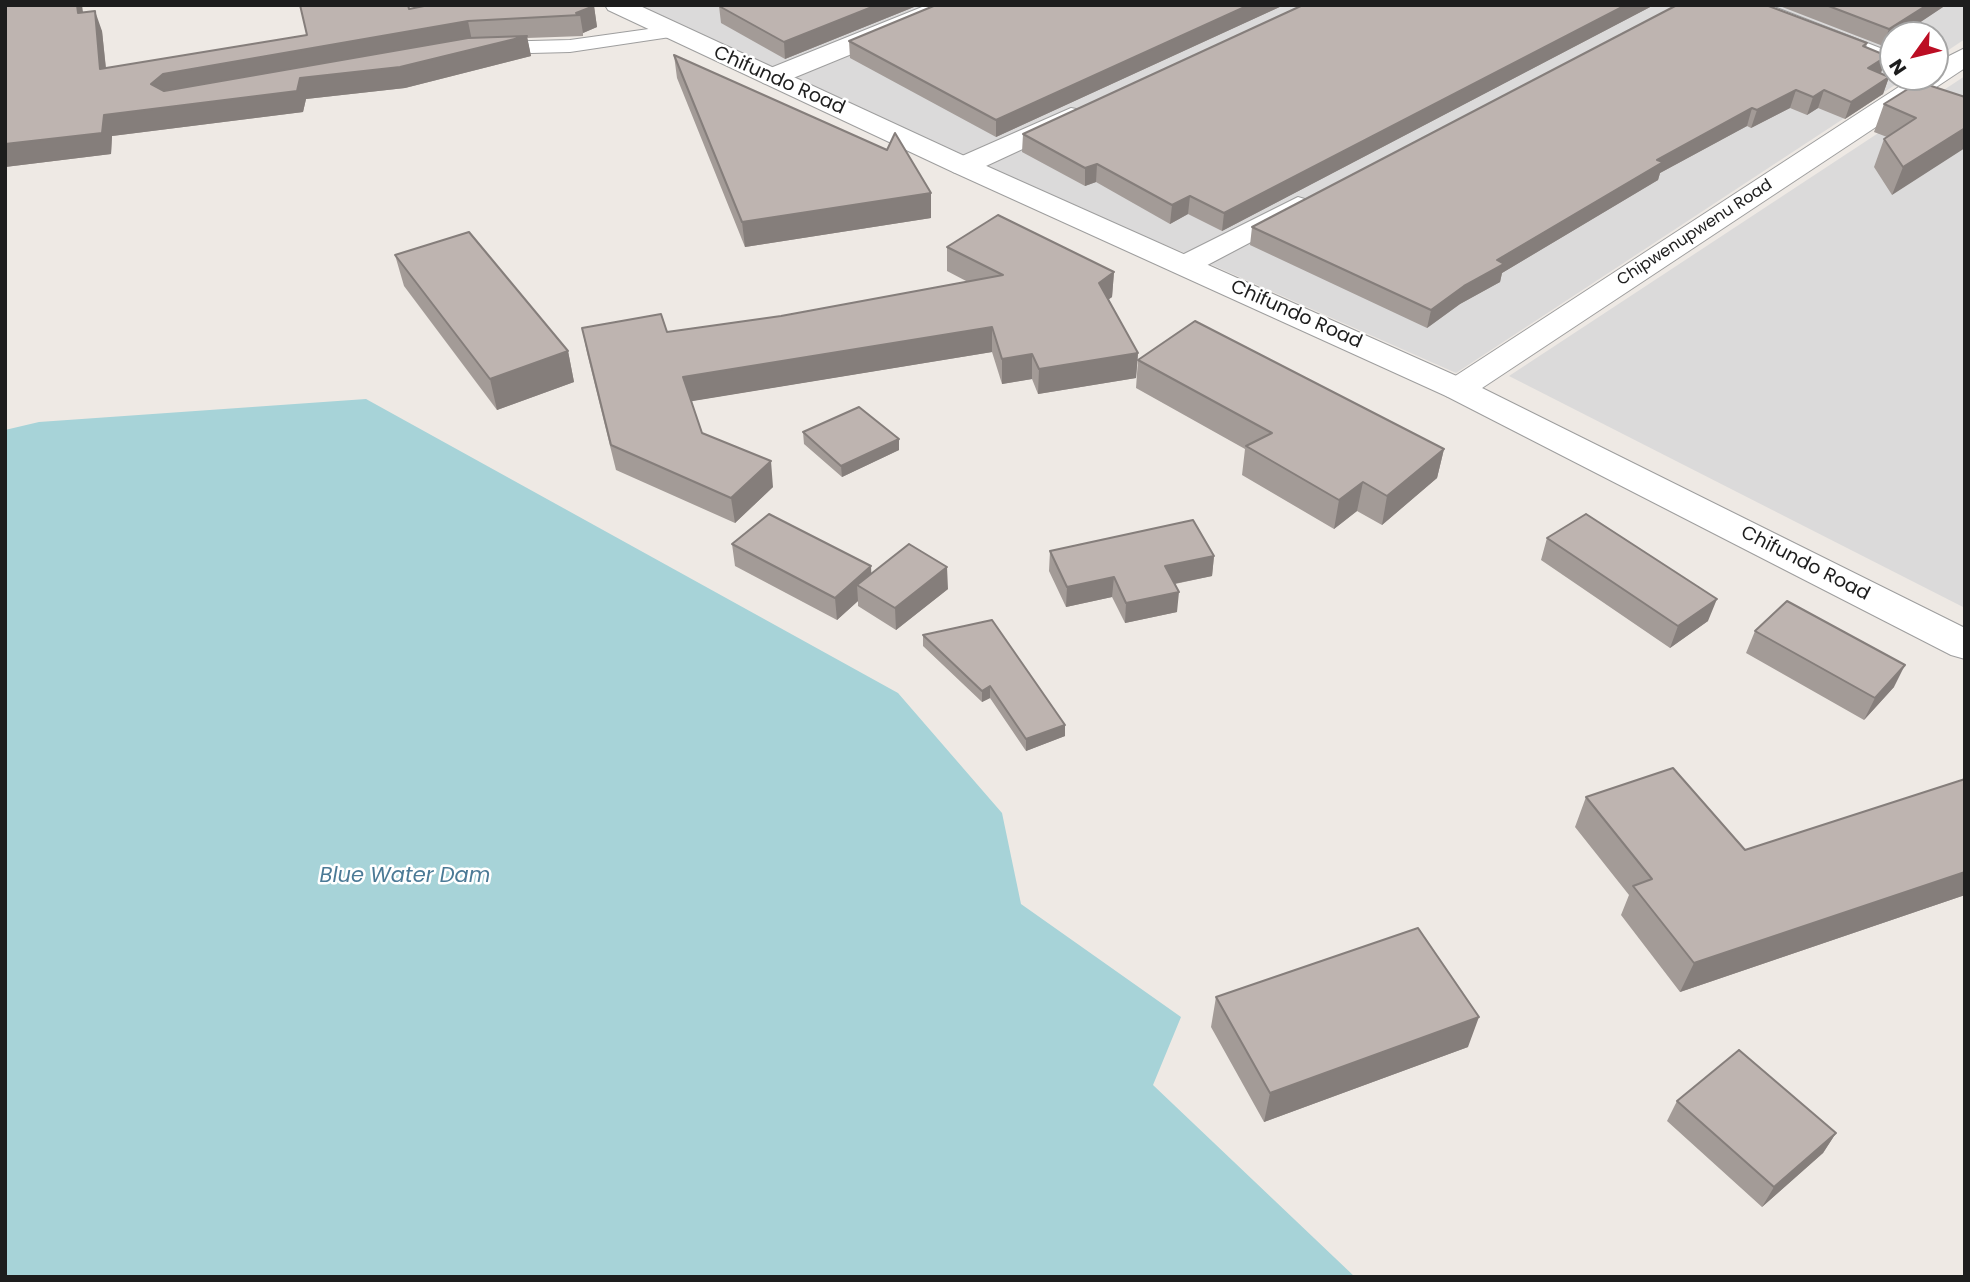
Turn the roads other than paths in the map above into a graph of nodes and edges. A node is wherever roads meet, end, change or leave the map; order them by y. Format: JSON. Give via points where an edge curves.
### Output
{"nodes":[{"id":1,"x":617,"y":5,"type":"edge"},
{"id":2,"x":950,"y":5,"type":"edge"},
{"id":3,"x":1746,"y":5,"type":"edge"},
{"id":4,"x":670,"y":32,"type":"junction"},
{"id":5,"x":472,"y":50,"type":"edge"},
{"id":6,"x":1965,"y":56,"type":"edge"},
{"id":7,"x":1879,"y":57,"type":"edge"},
{"id":8,"x":1949,"y":66,"type":"edge"},
{"id":9,"x":772,"y":77,"type":"junction"},
{"id":10,"x":1921,"y":91,"type":"edge"},
{"id":11,"x":1100,"y":103,"type":"edge"},
{"id":12,"x":963,"y":166,"type":"junction"},
{"id":13,"x":1321,"y":194,"type":"edge"},
{"id":14,"x":1185,"y":265,"type":"junction"},
{"id":15,"x":1458,"y":389,"type":"junction"},
{"id":16,"x":1965,"y":645,"type":"edge"}],
"edges":[{"from":1,"to":4,"type":"street","name":"Chifundo Road"},
{"from":2,"to":9,"type":"street"},
{"from":3,"to":7,"type":"street"},
{"from":4,"to":5,"type":"lane","via":[[570,46]]},
{"from":4,"to":9,"type":"street","name":"Chifundo Road"},
{"from":6,"to":8,"type":"street","name":"Chipwenupwenu Road"},
{"from":9,"to":12,"type":"street","name":"Chifundo Road"},
{"from":10,"to":15,"type":"street","name":"Chipwenupwenu Road","via":[[1913,102]]},
{"from":11,"to":12,"type":"street"},
{"from":12,"to":14,"type":"street","name":"Chifundo Road"},
{"from":13,"to":14,"type":"street"},
{"from":14,"to":15,"type":"street","name":"Chifundo Road"},
{"from":15,"to":16,"type":"street","name":"Chifundo Road"}]}
